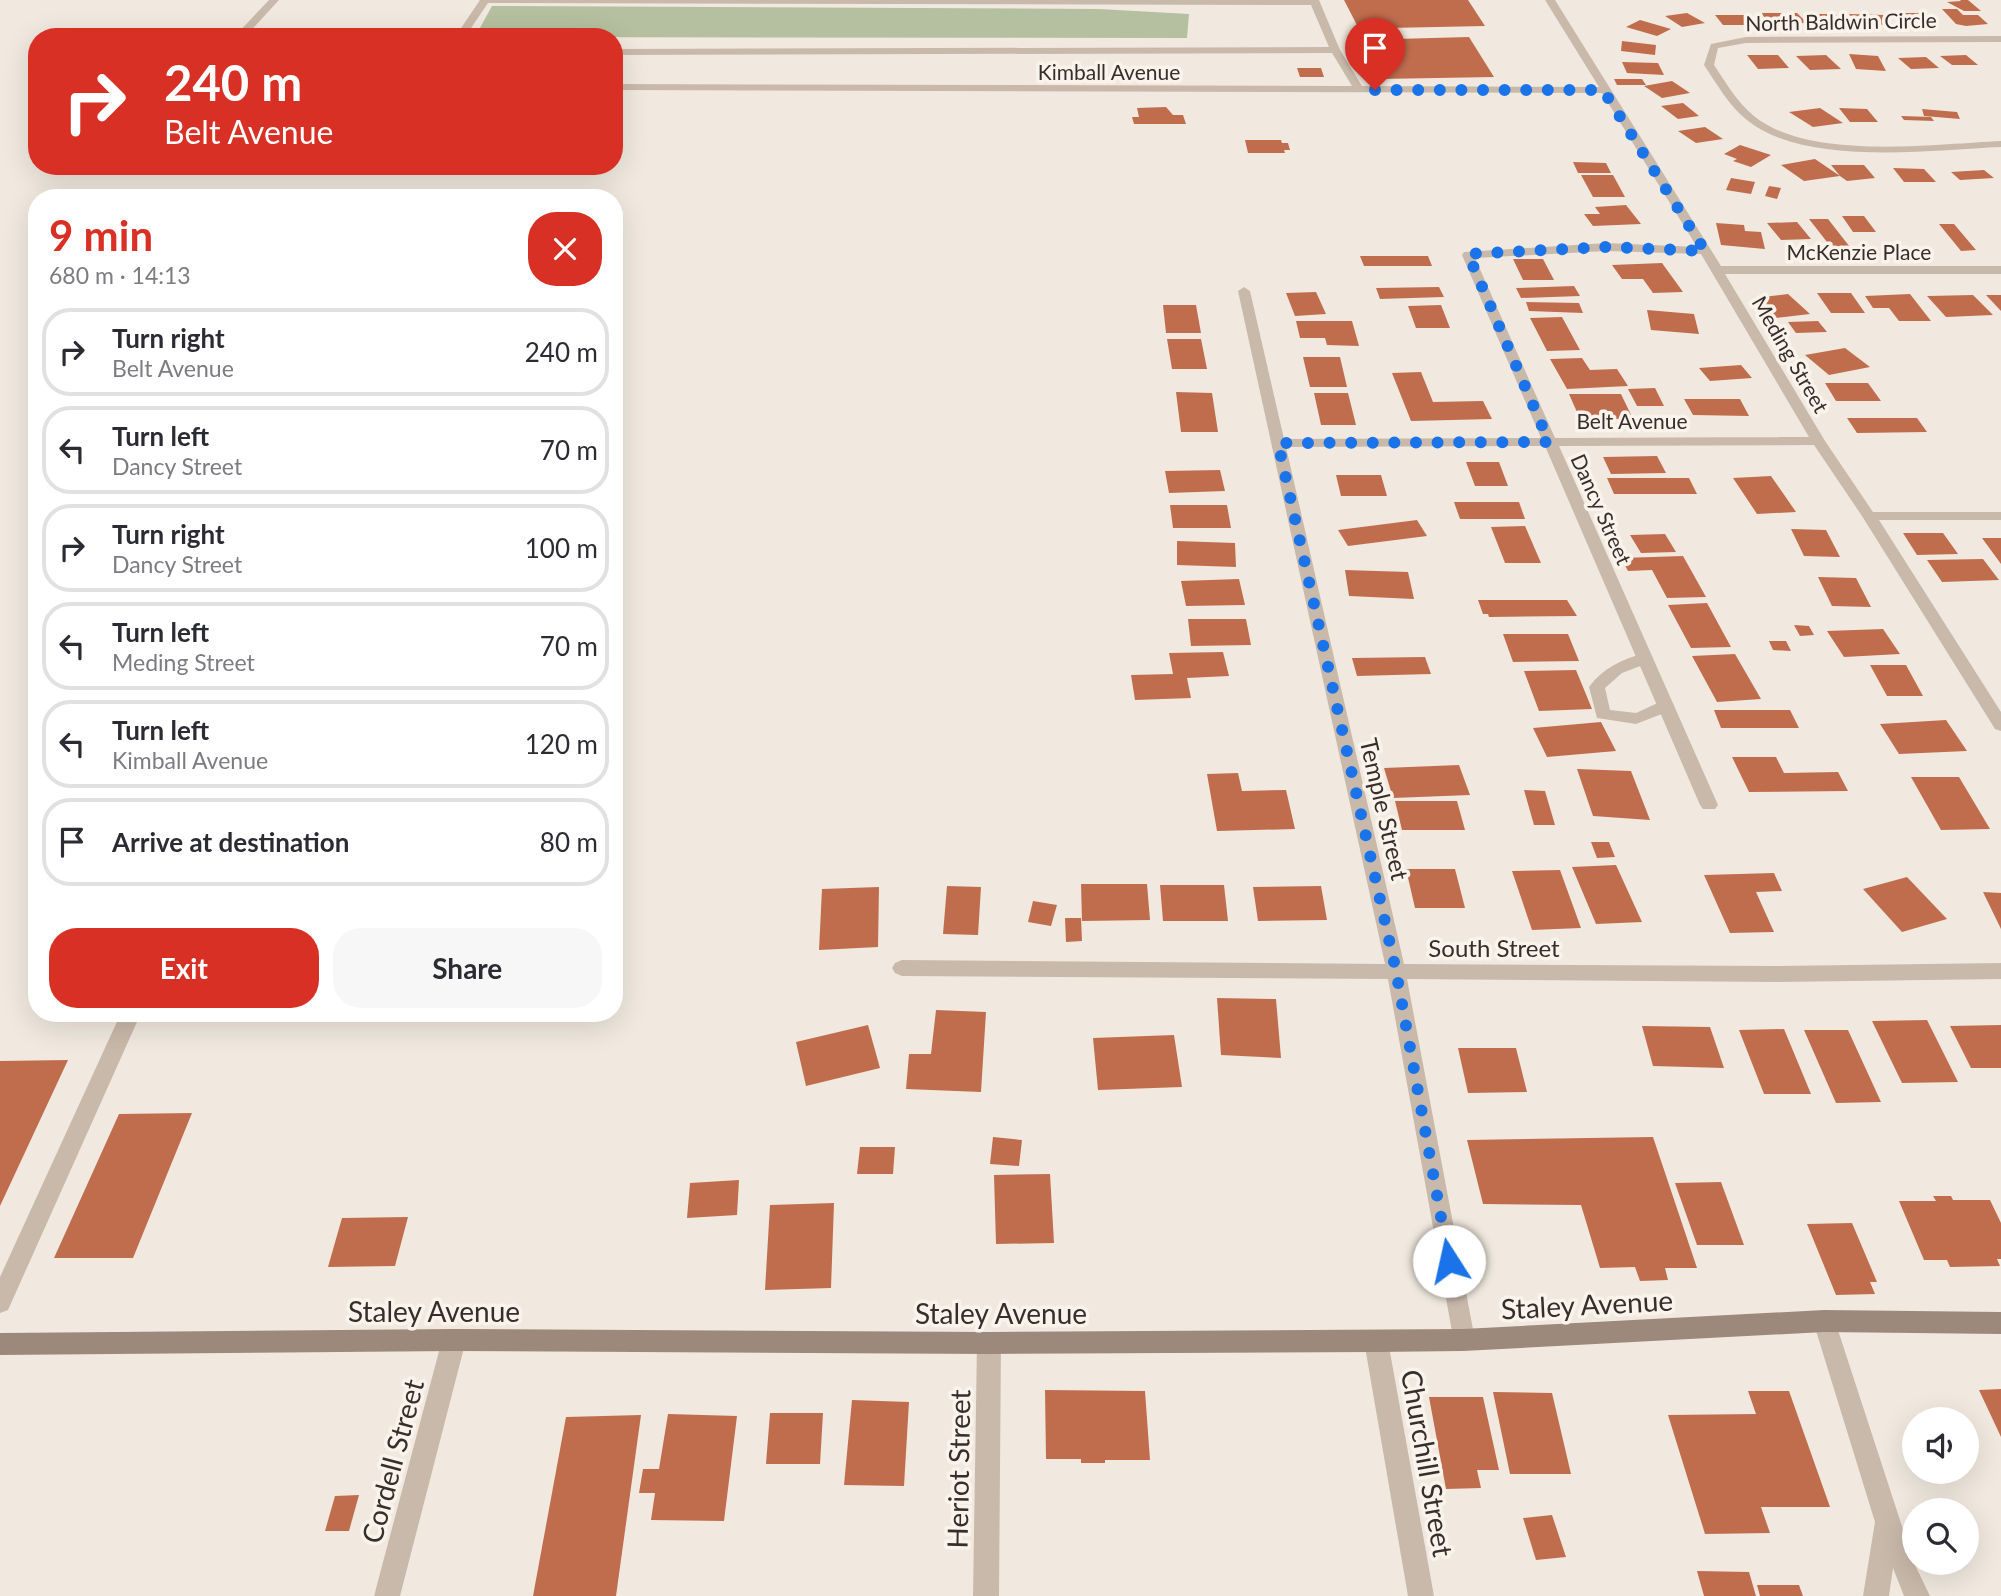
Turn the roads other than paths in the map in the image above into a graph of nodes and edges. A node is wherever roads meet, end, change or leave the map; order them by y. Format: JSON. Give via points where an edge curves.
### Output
{"nodes":[{"id":1,"x":274,"y":0,"type":"edge"},
{"id":2,"x":485,"y":0,"type":"edge"},
{"id":3,"x":1550,"y":0,"type":"edge"},
{"id":4,"x":1314,"y":1,"type":"edge"},
{"id":5,"x":248,"y":28,"type":"edge"},
{"id":6,"x":466,"y":28,"type":"edge"},
{"id":7,"x":2001,"y":39,"type":"edge"},
{"id":8,"x":1335,"y":50,"type":"junction"},
{"id":9,"x":623,"y":52,"type":"edge"},
{"id":10,"x":623,"y":86,"type":"edge"},
{"id":11,"x":1359,"y":90,"type":"junction"},
{"id":12,"x":1603,"y":90,"type":"junction"},
{"id":13,"x":2001,"y":144,"type":"edge"},
{"id":14,"x":1705,"y":251,"type":"junction"},
{"id":15,"x":1717,"y":270,"type":"junction"},
{"id":16,"x":2001,"y":270,"type":"edge"},
{"id":17,"x":1244,"y":291,"type":"dead end"},
{"id":18,"x":1818,"y":441,"type":"junction"},
{"id":19,"x":1549,"y":442,"type":"junction"},
{"id":20,"x":1278,"y":443,"type":"junction"},
{"id":21,"x":1869,"y":516,"type":"junction"},
{"id":22,"x":2001,"y":516,"type":"edge"},
{"id":23,"x":1645,"y":658,"type":"junction"},
{"id":24,"x":1666,"y":706,"type":"junction"},
{"id":25,"x":1998,"y":716,"type":"edge"},
{"id":26,"x":1709,"y":805,"type":"dead end"},
{"id":27,"x":902,"y":968,"type":"dead end"},
{"id":28,"x":1396,"y":971,"type":"junction"},
{"id":29,"x":2001,"y":971,"type":"edge"},
{"id":30,"x":127,"y":1022,"type":"edge"},
{"id":31,"x":0,"y":1302,"type":"edge"},
{"id":32,"x":1824,"y":1321,"type":"junction"},
{"id":33,"x":2001,"y":1323,"type":"edge"},
{"id":34,"x":454,"y":1340,"type":"junction"},
{"id":35,"x":1463,"y":1340,"type":"junction"},
{"id":36,"x":1376,"y":1341,"type":"junction"},
{"id":37,"x":989,"y":1343,"type":"junction"},
{"id":38,"x":0,"y":1344,"type":"edge"},
{"id":39,"x":1888,"y":1522,"type":"junction"},
{"id":40,"x":387,"y":1596,"type":"edge"},
{"id":41,"x":986,"y":1596,"type":"edge"},
{"id":42,"x":1421,"y":1596,"type":"edge"},
{"id":43,"x":1876,"y":1596,"type":"edge"},
{"id":44,"x":1917,"y":1596,"type":"edge"}],
"edges":[{"from":1,"to":5,"type":"street"},
{"from":2,"to":4,"type":"street"},
{"from":2,"to":6,"type":"street"},
{"from":3,"to":12,"type":"street","name":"Meding Street"},
{"from":4,"to":8,"type":"street"},
{"from":7,"to":13,"type":"street","name":"North Baldwin Circle","via":[[1746,40],[1714,46],[1709,65],[1740,108],[1756,123],[1782,136],[1852,149]]},
{"from":8,"to":9,"type":"street"},
{"from":8,"to":11,"type":"street"},
{"from":10,"to":11,"type":"street","name":"Kimball Avenue"},
{"from":11,"to":12,"type":"street","name":"Kimball Avenue"},
{"from":12,"to":14,"type":"street","name":"Meding Street"},
{"from":14,"to":15,"type":"street","name":"Meding Street"},
{"from":14,"to":19,"type":"street","name":"Dancy Street","via":[[1606,247],[1468,254]]},
{"from":15,"to":16,"type":"street","name":"McKenzie Place"},
{"from":15,"to":18,"type":"street","name":"Meding Street"},
{"from":17,"to":20,"type":"street","name":"Temple Street"},
{"from":18,"to":19,"type":"street","name":"Belt Avenue"},
{"from":18,"to":21,"type":"street","name":"Meding Street"},
{"from":19,"to":20,"type":"street","name":"Belt Avenue"},
{"from":19,"to":23,"type":"street","name":"Dancy Street"},
{"from":20,"to":28,"type":"street","name":"Temple Street"},
{"from":21,"to":22,"type":"street"},
{"from":21,"to":25,"type":"street","name":"Meding Street"},
{"from":23,"to":24,"type":"street","name":"Dancy Street"},
{"from":23,"to":24,"type":"street","via":[[1616,669],[1597,687],[1603,714],[1630,721]]},
{"from":24,"to":26,"type":"street","name":"Dancy Street"},
{"from":27,"to":28,"type":"street","name":"South Street"},
{"from":28,"to":29,"type":"street","name":"South Street"},
{"from":28,"to":35,"type":"street","name":"Temple Street"},
{"from":30,"to":31,"type":"street"},
{"from":32,"to":33,"type":"street","name":"Staley Avenue"},
{"from":32,"to":35,"type":"street","name":"Staley Avenue"},
{"from":32,"to":39,"type":"street"},
{"from":34,"to":37,"type":"street","name":"Staley Avenue"},
{"from":34,"to":38,"type":"street","name":"Staley Avenue"},
{"from":34,"to":40,"type":"street","name":"Cordell Street"},
{"from":35,"to":36,"type":"street","name":"Staley Avenue"},
{"from":36,"to":37,"type":"street","name":"Staley Avenue"},
{"from":36,"to":42,"type":"street","name":"Churchill Street"},
{"from":37,"to":41,"type":"street","name":"Heriot Street"},
{"from":39,"to":43,"type":"street"},
{"from":39,"to":44,"type":"street"}]}
